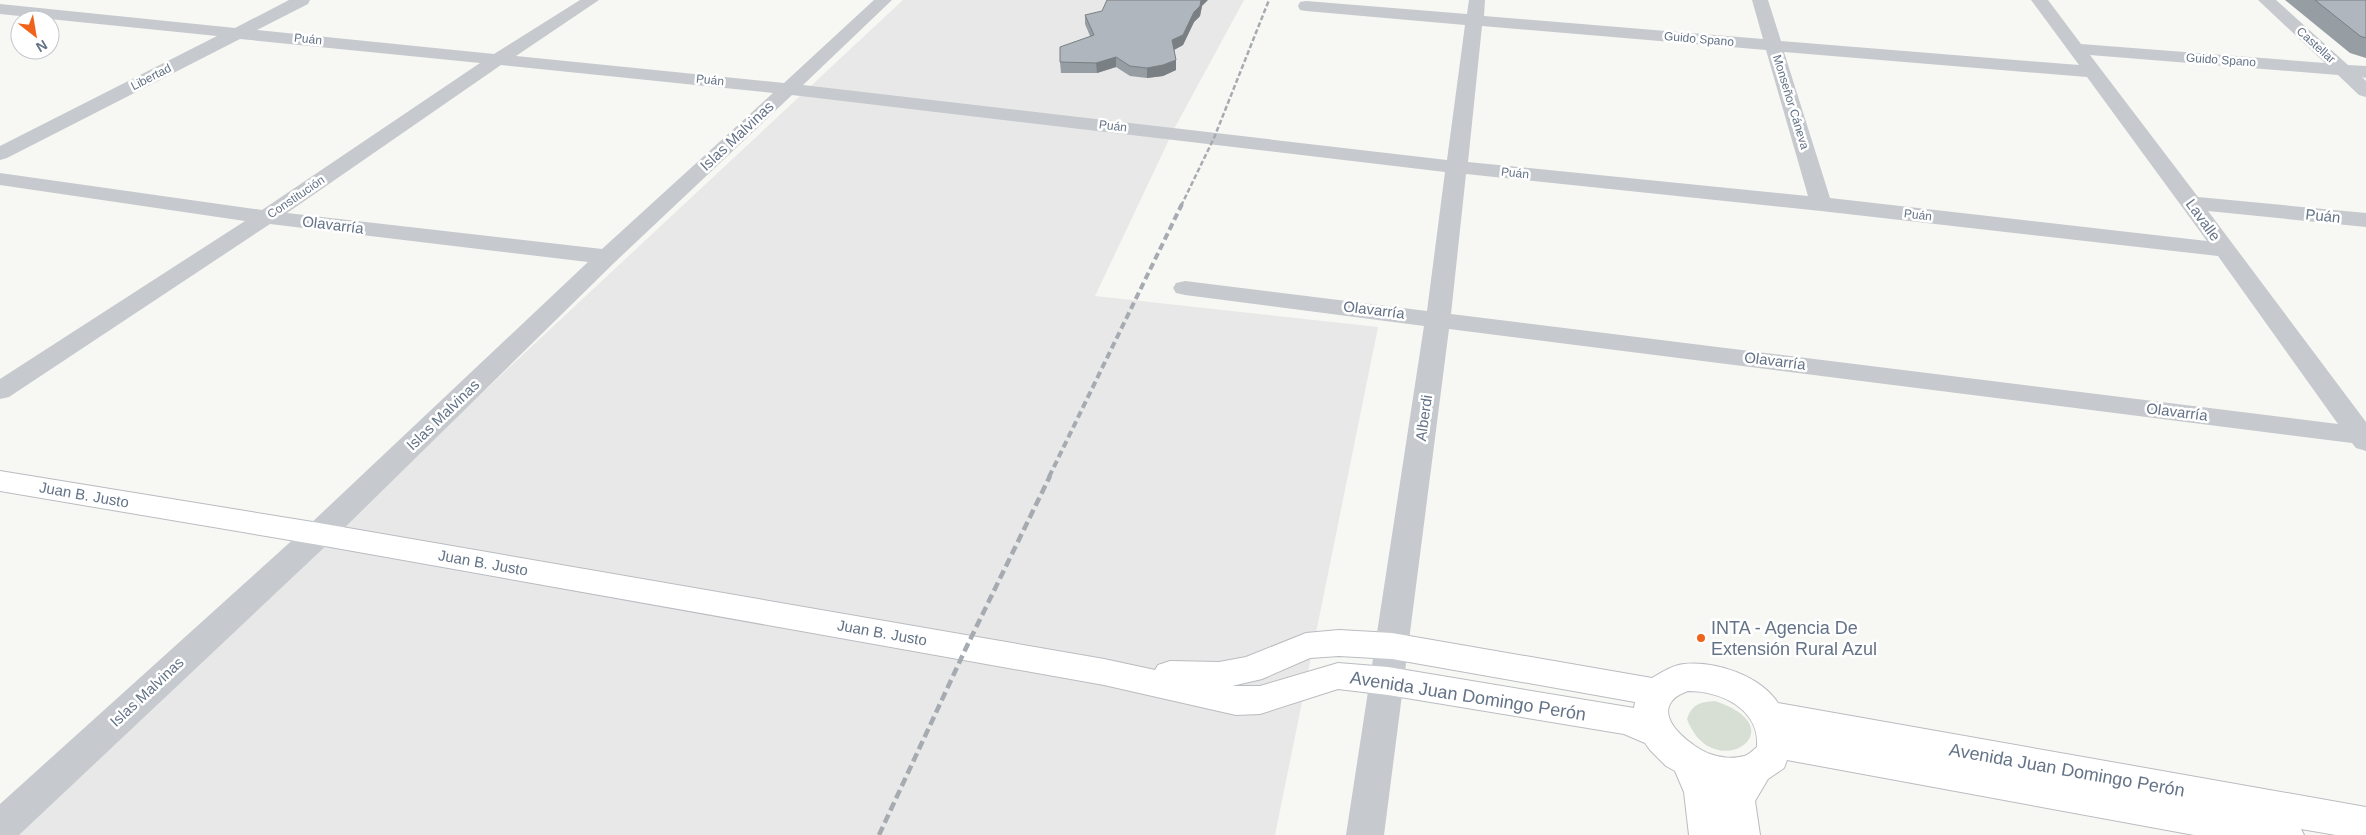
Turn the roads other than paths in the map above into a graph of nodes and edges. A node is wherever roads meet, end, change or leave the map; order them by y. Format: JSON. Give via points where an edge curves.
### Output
{"nodes":[{"id":1,"x":12,"y":0,"type":"edge"},
{"id":2,"x":302,"y":0,"type":"edge"},
{"id":3,"x":591,"y":0,"type":"edge"},
{"id":4,"x":884,"y":0,"type":"edge"},
{"id":5,"x":1760,"y":0,"type":"edge"},
{"id":6,"x":2039,"y":0,"type":"edge"},
{"id":7,"x":2266,"y":0,"type":"edge"},
{"id":8,"x":0,"y":5,"type":"edge"},
{"id":9,"x":1306,"y":6,"type":"dead end"},
{"id":10,"x":0,"y":9,"type":"edge"},
{"id":11,"x":1477,"y":10,"type":"edge"},
{"id":12,"x":241,"y":32,"type":"junction"},
{"id":13,"x":1774,"y":45,"type":"junction"},
{"id":14,"x":2076,"y":49,"type":"junction"},
{"id":15,"x":500,"y":58,"type":"junction"},
{"id":16,"x":2343,"y":70,"type":"junction"},
{"id":17,"x":2092,"y":72,"type":"junction"},
{"id":18,"x":2366,"y":72,"type":"edge"},
{"id":19,"x":788,"y":89,"type":"junction"},
{"id":20,"x":2366,"y":91,"type":"edge"},
{"id":21,"x":0,"y":154,"type":"edge"},
{"id":22,"x":1458,"y":167,"type":"junction"},
{"id":23,"x":0,"y":179,"type":"edge"},
{"id":24,"x":2191,"y":203,"type":"junction"},
{"id":25,"x":1821,"y":204,"type":"junction"},
{"id":26,"x":266,"y":218,"type":"junction"},
{"id":27,"x":2366,"y":220,"type":"edge"},
{"id":28,"x":2225,"y":250,"type":"junction"},
{"id":29,"x":607,"y":258,"type":"junction"},
{"id":30,"x":1184,"y":288,"type":"dead end"},
{"id":31,"x":1438,"y":318,"type":"junction"},
{"id":32,"x":0,"y":391,"type":"edge"},
{"id":33,"x":2364,"y":438,"type":"edge"},
{"id":34,"x":0,"y":481,"type":"edge"},
{"id":35,"x":319,"y":534,"type":"junction"},
{"id":36,"x":966,"y":648,"type":"joint"},
{"id":37,"x":1390,"y":664,"type":"junction"},
{"id":38,"x":1656,"y":692,"type":"junction"},
{"id":39,"x":1656,"y":732,"type":"junction"},
{"id":40,"x":1767,"y":743,"type":"junction"},
{"id":41,"x":1690,"y":763,"type":"junction"},
{"id":42,"x":2366,"y":824,"type":"edge"},
{"id":43,"x":0,"y":828,"type":"edge"},
{"id":44,"x":1365,"y":835,"type":"edge"},
{"id":45,"x":1708,"y":835,"type":"edge"},
{"id":46,"x":1741,"y":835,"type":"edge"},
{"id":47,"x":2285,"y":835,"type":"edge"}],
"edges":[{"from":1,"to":8,"type":"street"},
{"from":2,"to":12,"type":"street","name":"Libertad"},
{"from":3,"to":15,"type":"street","name":"Constitución"},
{"from":4,"to":19,"type":"street","name":"Islas Malvinas"},
{"from":5,"to":13,"type":"street","name":"Monseñor Cáneva"},
{"from":6,"to":14,"type":"street","name":"Lavalle"},
{"from":7,"to":16,"type":"street","name":"Castellar"},
{"from":9,"to":11,"type":"street","name":"Guido Spano"},
{"from":10,"to":12,"type":"street","name":"Puán"},
{"from":11,"to":13,"type":"street","name":"Guido Spano"},
{"from":11,"to":22,"type":"street","name":"Alberdi"},
{"from":12,"to":15,"type":"street","name":"Puán"},
{"from":12,"to":21,"type":"street","name":"Libertad"},
{"from":13,"to":17,"type":"street","name":"Guido Spano"},
{"from":13,"to":25,"type":"street","name":"Monseñor Cáneva"},
{"from":14,"to":16,"type":"street","name":"Guido Spano"},
{"from":14,"to":17,"type":"street","name":"Lavalle"},
{"from":15,"to":19,"type":"street","name":"Puán"},
{"from":15,"to":26,"type":"street","name":"Constitución"},
{"from":16,"to":18,"type":"street","name":"Guido Spano"},
{"from":16,"to":20,"type":"street","name":"Castellar"},
{"from":17,"to":24,"type":"street","name":"Lavalle"},
{"from":19,"to":22,"type":"street","name":"Puán"},
{"from":19,"to":29,"type":"street","name":"Islas Malvinas"},
{"from":22,"to":25,"type":"street","name":"Puán"},
{"from":22,"to":31,"type":"street","name":"Alberdi"},
{"from":23,"to":26,"type":"street","name":"Olavarría"},
{"from":24,"to":27,"type":"street","name":"Puán"},
{"from":24,"to":28,"type":"street","name":"Lavalle"},
{"from":25,"to":28,"type":"street","name":"Puán"},
{"from":26,"to":29,"type":"street","name":"Olavarría"},
{"from":26,"to":32,"type":"street","name":"Constitución"},
{"from":28,"to":33,"type":"street","name":"Lavalle"},
{"from":29,"to":35,"type":"street","name":"Islas Malvinas"},
{"from":30,"to":31,"type":"street","name":"Olavarría"},
{"from":31,"to":33,"type":"street","name":"Olavarría"},
{"from":31,"to":37,"type":"street","name":"Alberdi"},
{"from":34,"to":35,"type":"main road","name":"Juan B. Justo"},
{"from":35,"to":36,"type":"main road","name":"Juan B. Justo"},
{"from":35,"to":43,"type":"street","name":"Islas Malvinas"},
{"from":36,"to":37,"type":"main road","name":"Avenida Juan Domingo Perón","via":[[1104,672],[1236,701],[1260,700],[1314,682]]},
{"from":37,"to":38,"type":"main road","name":"Avenida Juan Domingo Perón"},
{"from":37,"to":39,"type":"main road","name":"Avenida Juan Domingo Perón","via":[[1628,720]]},
{"from":37,"to":44,"type":"street","name":"Alberdi"},
{"from":38,"to":39,"type":"main road","name":"Avenida Juan Domingo Perón","via":[[1651,704]]},
{"from":38,"to":40,"type":"main road","via":[[1683,678],[1702,677],[1740,689],[1757,701]]},
{"from":39,"to":41,"type":"main road","name":"Avenida Juan Domingo Perón","via":[[1670,749]]},
{"from":40,"to":41,"type":"main road","name":"Avenida Juan Domingo Perón","via":[[1740,773],[1724,773]]},
{"from":40,"to":42,"type":"main road","name":"Avenida Juan Domingo Perón"},
{"from":40,"to":46,"type":"main road","via":[[1736,799]]},
{"from":40,"to":47,"type":"main road","name":"Avenida Juan Domingo Perón"},
{"from":41,"to":45,"type":"main road","via":[[1703,792]]}]}
